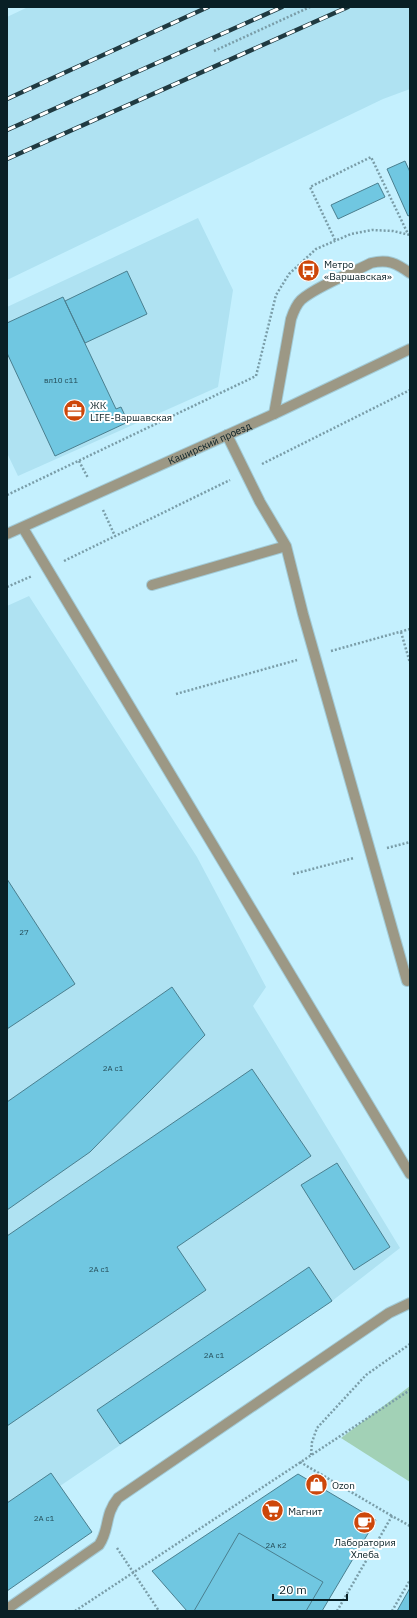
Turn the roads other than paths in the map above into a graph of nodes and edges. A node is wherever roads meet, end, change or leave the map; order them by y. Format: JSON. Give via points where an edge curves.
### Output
{"nodes":[{"id":1,"x":410,"y":273,"type":"edge"},
{"id":2,"x":410,"y":349,"type":"edge"},
{"id":3,"x":274,"y":414,"type":"junction"},
{"id":4,"x":227,"y":435,"type":"junction"},
{"id":5,"x":22,"y":528,"type":"junction"},
{"id":6,"x":7,"y":534,"type":"edge"},
{"id":7,"x":286,"y":546,"type":"junction"},
{"id":8,"x":152,"y":586,"type":"dead end"},
{"id":9,"x":407,"y":981,"type":"dead end"},
{"id":10,"x":410,"y":1174,"type":"edge"},
{"id":11,"x":410,"y":1303,"type":"edge"},
{"id":12,"x":12,"y":1609,"type":"edge"}],
"edges":[{"from":1,"to":3,"type":"street","via":[[397,263],[371,263],[312,292],[300,301],[291,320]]},
{"from":2,"to":3,"type":"street","name":"Каширский проезд"},
{"from":3,"to":4,"type":"street","name":"Каширский проезд"},
{"from":4,"to":5,"type":"street","name":"Каширский проезд"},
{"from":4,"to":7,"type":"street","via":[[260,502]]},
{"from":5,"to":6,"type":"street","name":"Каширский проезд"},
{"from":5,"to":10,"type":"street"},
{"from":7,"to":8,"type":"street"},
{"from":7,"to":9,"type":"street"},
{"from":11,"to":12,"type":"street","via":[[389,1313],[118,1498],[110,1509],[106,1531],[99,1545]]}]}
